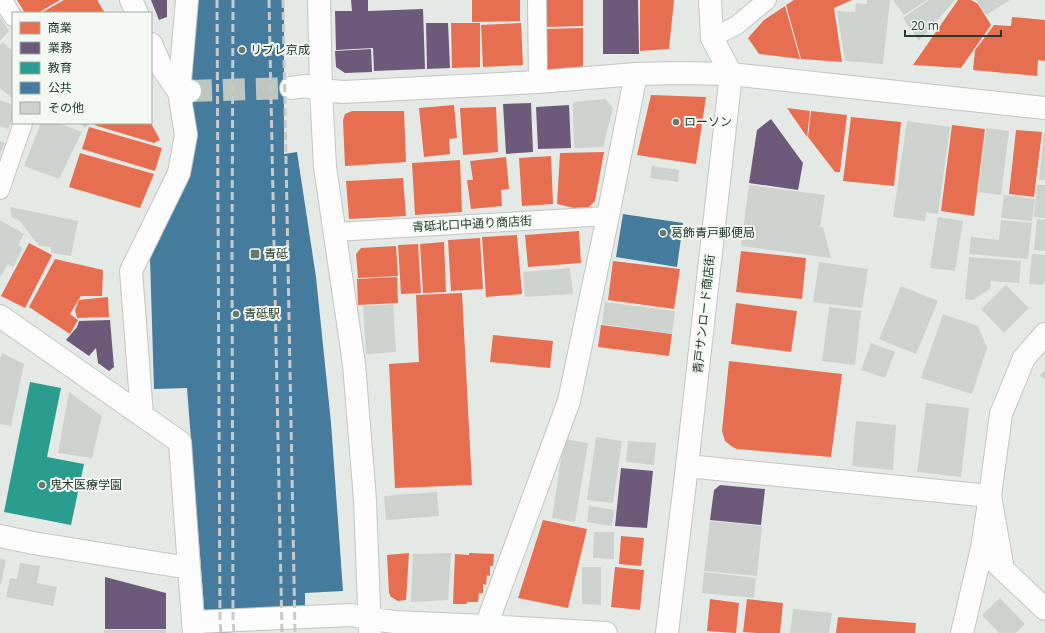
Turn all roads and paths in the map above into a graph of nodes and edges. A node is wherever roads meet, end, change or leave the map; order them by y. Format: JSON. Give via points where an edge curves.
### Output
{"nodes":[{"id":1,"x":3,"y":0,"type":"edge"},
{"id":2,"x":131,"y":0,"type":"edge"},
{"id":3,"x":187,"y":0,"type":"edge"},
{"id":4,"x":319,"y":0,"type":"edge"},
{"id":5,"x":537,"y":0,"type":"edge"},
{"id":6,"x":710,"y":0,"type":"edge"},
{"id":7,"x":767,"y":0,"type":"edge"},
{"id":8,"x":137,"y":12,"type":"edge"},
{"id":9,"x":12,"y":15,"type":"edge"},
{"id":10,"x":712,"y":38,"type":"junction"},
{"id":11,"x":152,"y":46,"type":"edge"},
{"id":12,"x":636,"y":74,"type":"junction"},
{"id":13,"x":731,"y":74,"type":"junction"},
{"id":14,"x":538,"y":82,"type":"junction"},
{"id":15,"x":291,"y":88,"type":"tunnel mouth"},
{"id":16,"x":321,"y":90,"type":"junction"},
{"id":17,"x":184,"y":92,"type":"junction"},
{"id":18,"x":1045,"y":108,"type":"edge"},
{"id":19,"x":23,"y":124,"type":"edge"},
{"id":20,"x":0,"y":190,"type":"edge"},
{"id":21,"x":608,"y":216,"type":"junction"},
{"id":22,"x":335,"y":232,"type":"junction"},
{"id":23,"x":0,"y":316,"type":"edge"},
{"id":24,"x":1045,"y":334,"type":"edge"},
{"id":25,"x":142,"y":415,"type":"junction"},
{"id":26,"x":687,"y":466,"type":"junction"},
{"id":27,"x":990,"y":496,"type":"junction"},
{"id":28,"x":0,"y":536,"type":"edge"},
{"id":29,"x":982,"y":548,"type":"junction"},
{"id":30,"x":189,"y":568,"type":"junction"},
{"id":31,"x":1003,"y":569,"type":"junction"},
{"id":32,"x":1045,"y":609,"type":"edge"},
{"id":33,"x":370,"y":626,"type":"edge"},
{"id":34,"x":194,"y":628,"type":"edge"},
{"id":35,"x":499,"y":629,"type":"edge"},
{"id":36,"x":606,"y":633,"type":"edge"},
{"id":37,"x":667,"y":633,"type":"edge"},
{"id":38,"x":962,"y":633,"type":"edge"}],
"edges":[{"from":1,"to":9,"type":"lane"},
{"from":2,"to":8,"type":"street"},
{"from":3,"to":17,"type":"street"},
{"from":4,"to":16,"type":"street"},
{"from":5,"to":14,"type":"lane"},
{"from":6,"to":10,"type":"street"},
{"from":7,"to":10,"type":"lane","via":[[737,25]]},
{"from":10,"to":13,"type":"street"},
{"from":11,"to":17,"type":"street","via":[[161,66]]},
{"from":12,"to":13,"type":"street"},
{"from":12,"to":14,"type":"street"},
{"from":12,"to":21,"type":"street"},
{"from":13,"to":18,"type":"street"},
{"from":13,"to":26,"type":"street","name":"青戸サンロード商店街"},
{"from":14,"to":16,"type":"street","via":[[343,92]]},
{"from":15,"to":16,"type":"street","via":[[306,86]]},
{"from":16,"to":22,"type":"street","via":[[325,167]]},
{"from":17,"to":25,"type":"street","via":[[186,135],[179,173],[131,272]]},
{"from":19,"to":20,"type":"lane"},
{"from":21,"to":22,"type":"lane","name":"青砥北口中通り商店街"},
{"from":21,"to":35,"type":"street","via":[[569,401]]},
{"from":22,"to":33,"type":"street","via":[[354,372],[366,500]]},
{"from":23,"to":25,"type":"street"},
{"from":24,"to":27,"type":"street","via":[[1024,358],[1000,414]]},
{"from":25,"to":30,"type":"street","via":[[180,442]]},
{"from":26,"to":27,"type":"street"},
{"from":26,"to":37,"type":"street","name":"青戸サンロード商店街"},
{"from":27,"to":29,"type":"street"},
{"from":27,"to":31,"type":"street"},
{"from":28,"to":30,"type":"street"},
{"from":29,"to":31,"type":"street"},
{"from":29,"to":38,"type":"street"},
{"from":30,"to":34,"type":"street"},
{"from":31,"to":32,"type":"street"},
{"from":33,"to":34,"type":"street","via":[[352,615]]},
{"from":33,"to":35,"type":"street","via":[[395,622]]},
{"from":35,"to":36,"type":"street"}]}
